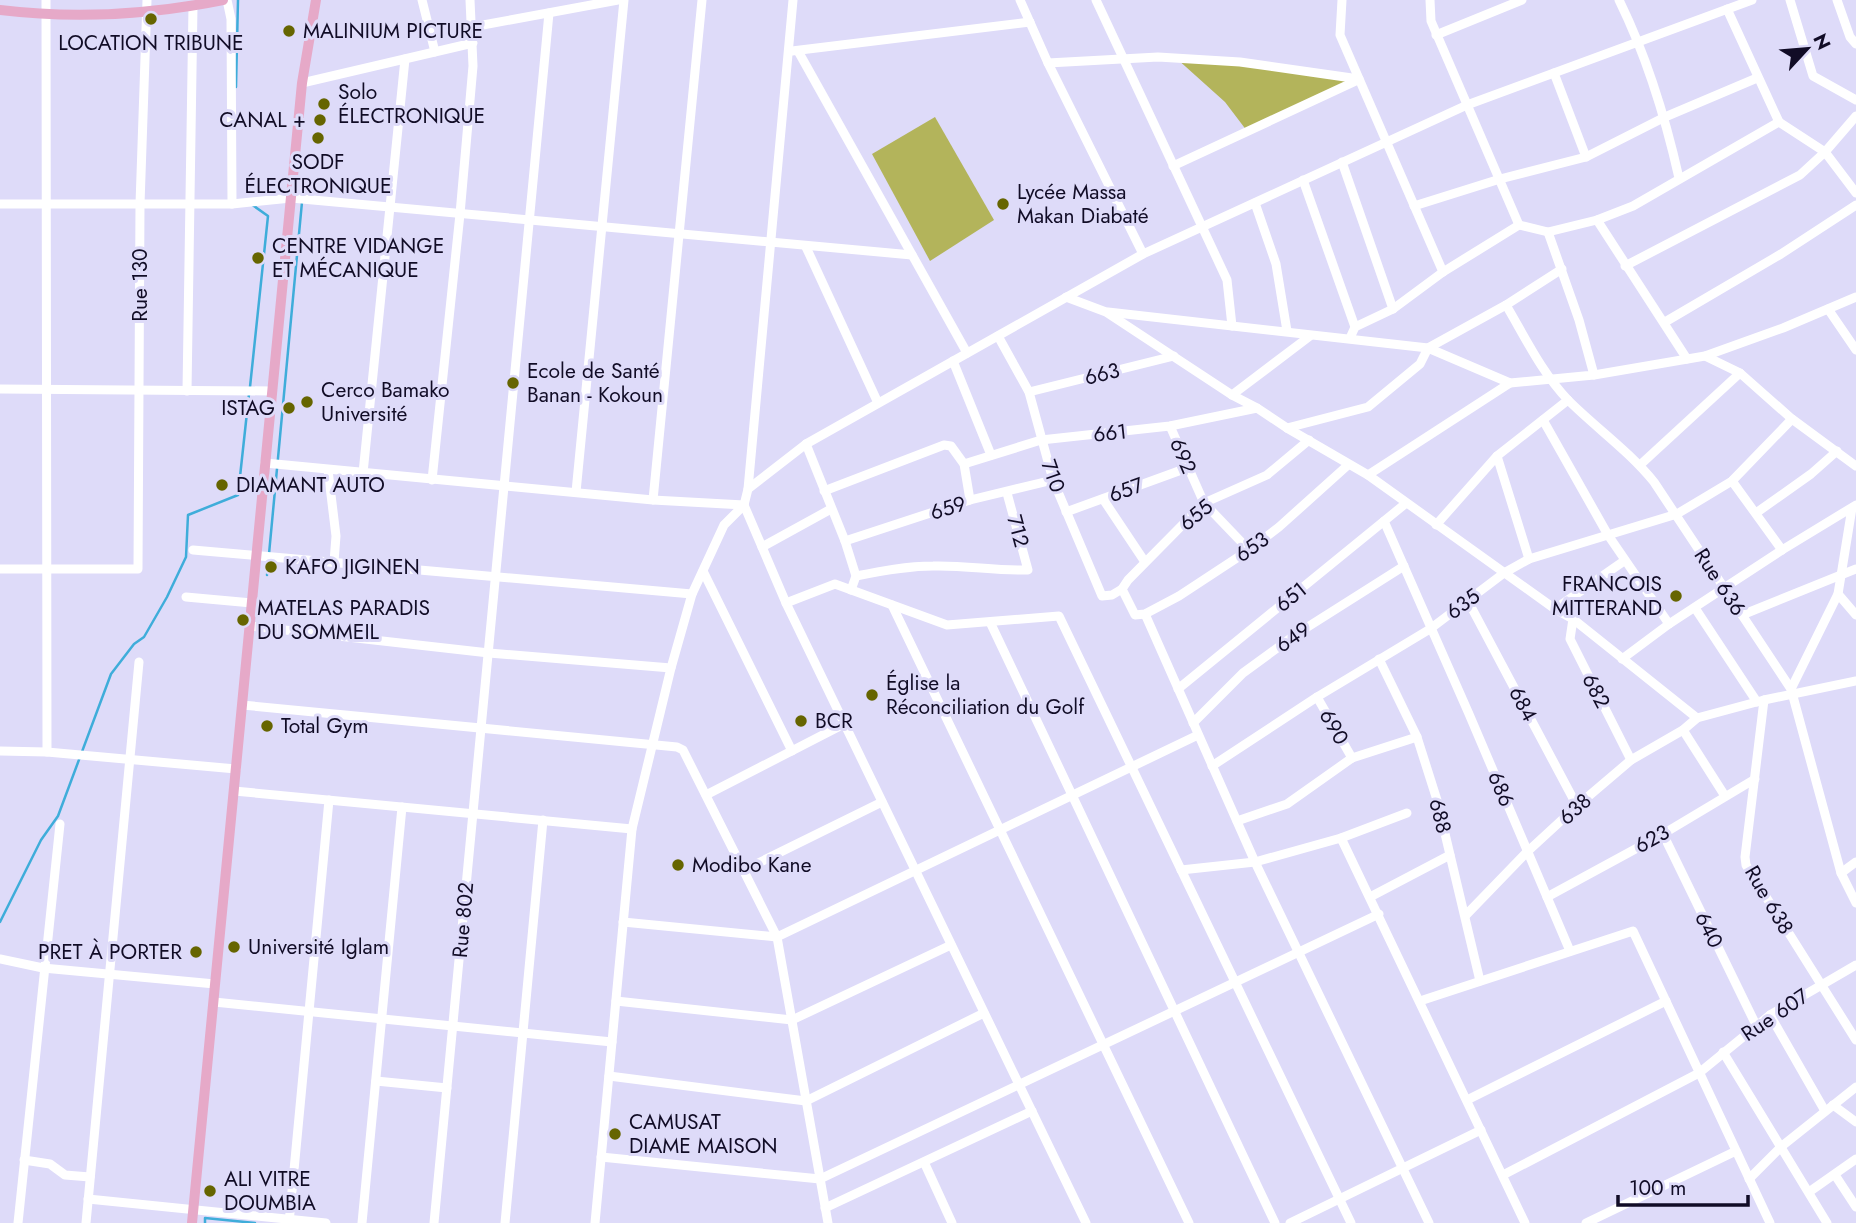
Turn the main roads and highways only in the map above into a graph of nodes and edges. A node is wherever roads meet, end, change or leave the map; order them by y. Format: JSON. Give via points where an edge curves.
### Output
{"nodes":[{"id":1,"x":225,"y":0,"type":"edge"},
{"id":2,"x":316,"y":0,"type":"edge"},
{"id":3,"x":147,"y":6,"type":"edge"},
{"id":4,"x":0,"y":10,"type":"edge"},
{"id":5,"x":192,"y":1223,"type":"edge"}],
"edges":[{"from":1,"to":3,"type":"main road","via":[[193,6]]},
{"from":2,"to":5,"type":"main road","via":[[302,83]]},
{"from":3,"to":4,"type":"main road","via":[[96,16]]}]}
